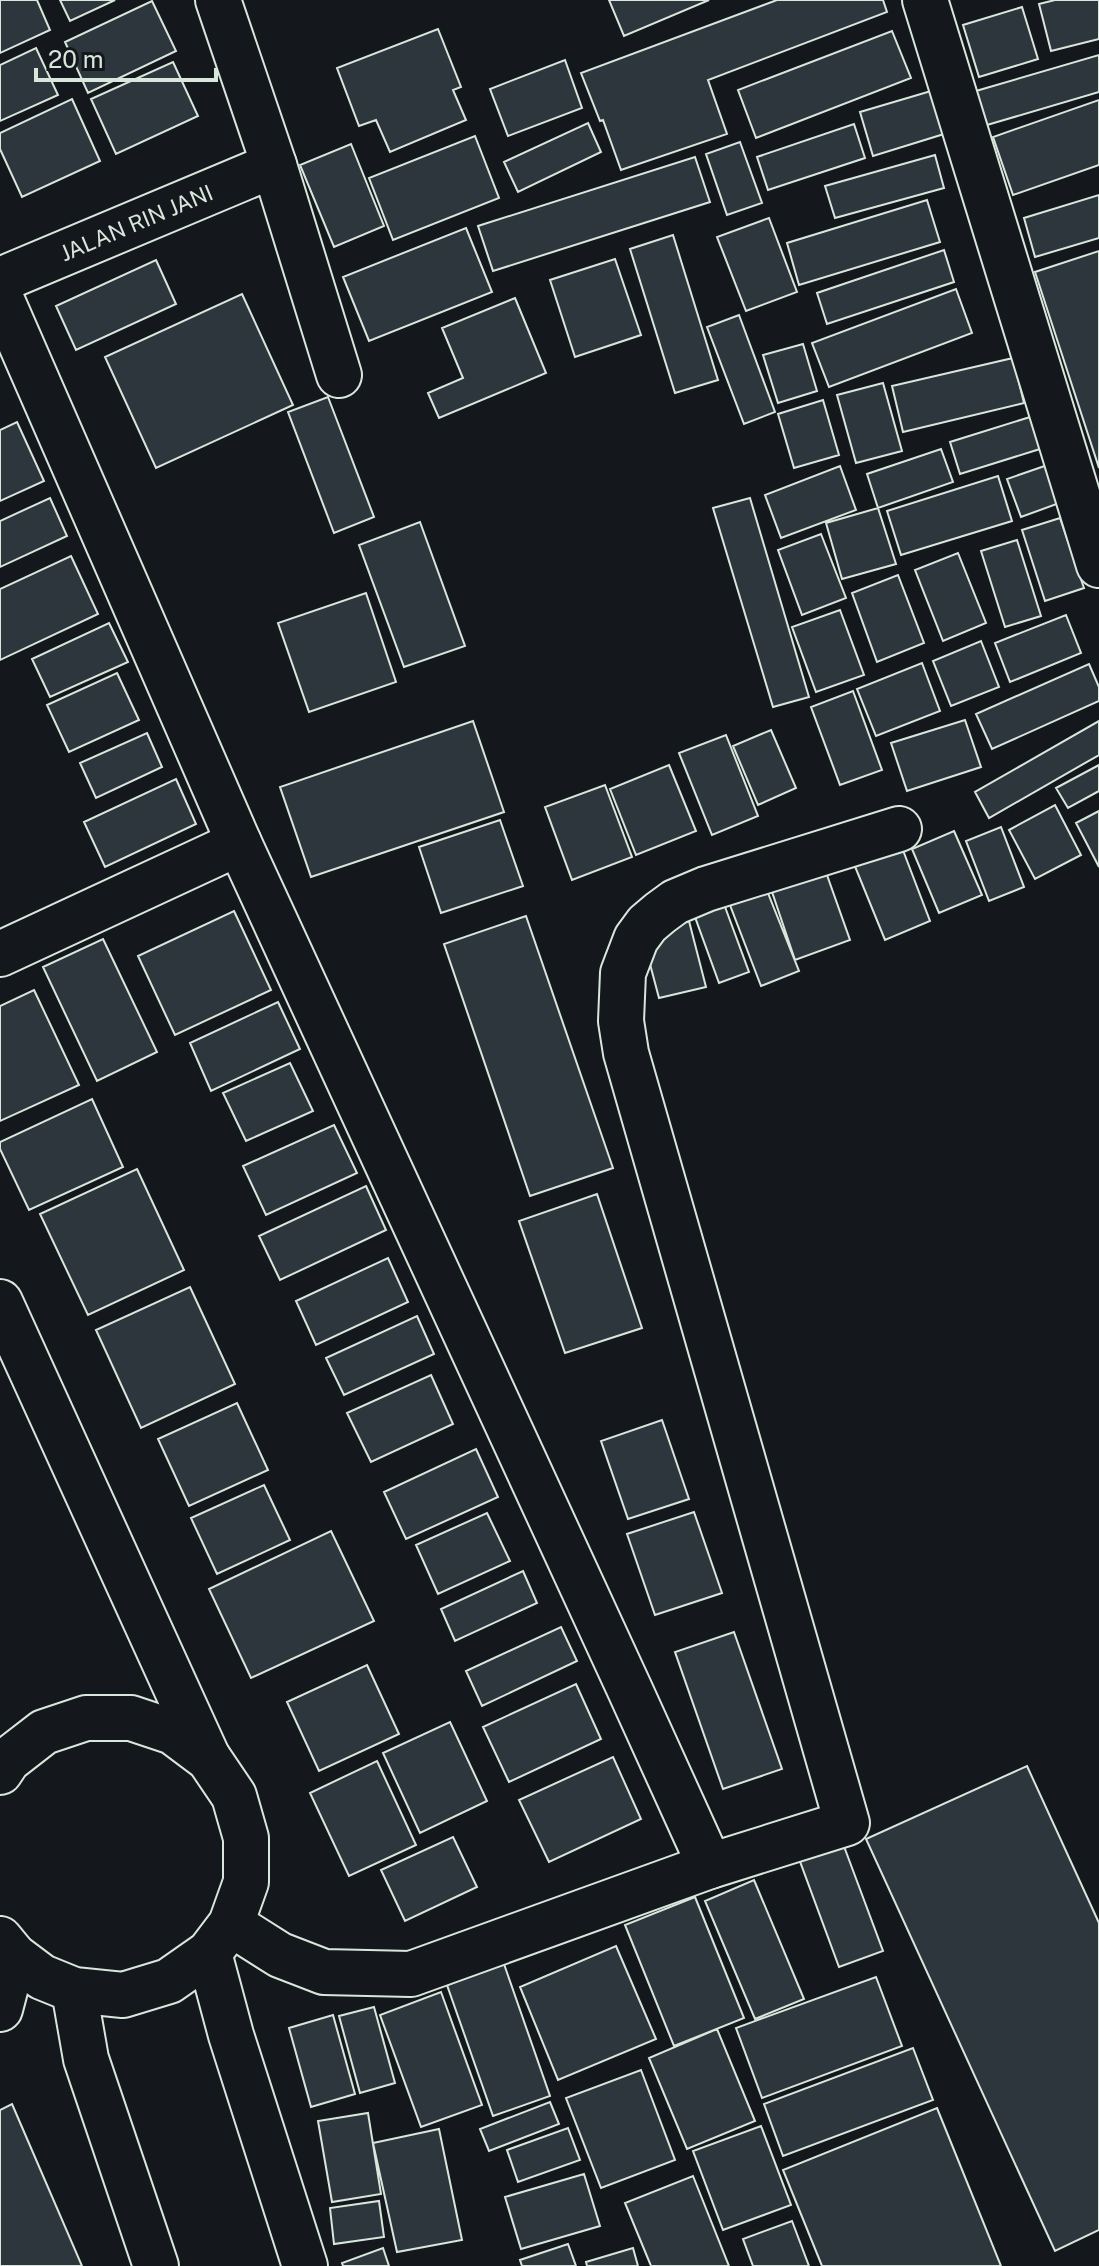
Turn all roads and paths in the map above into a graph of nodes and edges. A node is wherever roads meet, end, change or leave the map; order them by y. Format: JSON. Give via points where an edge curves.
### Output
{"nodes":[{"id":1,"x":218,"y":0,"type":"edge"},
{"id":2,"x":925,"y":0,"type":"edge"},
{"id":3,"x":274,"y":165,"type":"junction"},
{"id":4,"x":0,"y":280,"type":"edge"},
{"id":5,"x":0,"y":296,"type":"edge"},
{"id":6,"x":339,"y":375,"type":"dead end"},
{"id":7,"x":1099,"y":565,"type":"edge"},
{"id":8,"x":899,"y":829,"type":"dead end"},
{"id":9,"x":239,"y":843,"type":"junction"},
{"id":10,"x":0,"y":954,"type":"edge"},
{"id":11,"x":0,"y":1302,"type":"edge"},
{"id":12,"x":209,"y":1759,"type":"junction"},
{"id":13,"x":0,"y":1772,"type":"edge"},
{"id":14,"x":710,"y":1866,"type":"junction"},
{"id":15,"x":220,"y":1939,"type":"junction"},
{"id":16,"x":7,"y":1948,"type":"edge"},
{"id":17,"x":74,"y":1990,"type":"junction"},
{"id":18,"x":0,"y":2009,"type":"edge"},
{"id":19,"x":156,"y":2266,"type":"edge"},
{"id":20,"x":305,"y":2266,"type":"edge"}],
"edges":[{"from":1,"to":3,"type":"street"},
{"from":2,"to":7,"type":"street"},
{"from":3,"to":4,"type":"street","name":"JALAN RIN JANI"},
{"from":3,"to":6,"type":"street"},
{"from":5,"to":9,"type":"street"},
{"from":8,"to":14,"type":"street","via":[[675,902],[636,939],[623,973],[626,1053],[847,1823]]},
{"from":9,"to":10,"type":"street"},
{"from":9,"to":14,"type":"street"},
{"from":11,"to":12,"type":"street"},
{"from":12,"to":13,"type":"street","via":[[173,1732],[131,1718],[86,1718],[44,1732]]},
{"from":12,"to":15,"type":"street","via":[[234,1796],[246,1838],[246,1882]]},
{"from":14,"to":15,"type":"street","via":[[411,1974],[324,1972]]},
{"from":15,"to":17,"type":"street","via":[[169,1981],[123,1995]]},
{"from":15,"to":20,"type":"street","via":[[231,2035]]},
{"from":16,"to":17,"type":"street","via":[[42,1977]]},
{"from":16,"to":18,"type":"street"},
{"from":17,"to":19,"type":"street","via":[[86,2059]]}]}
